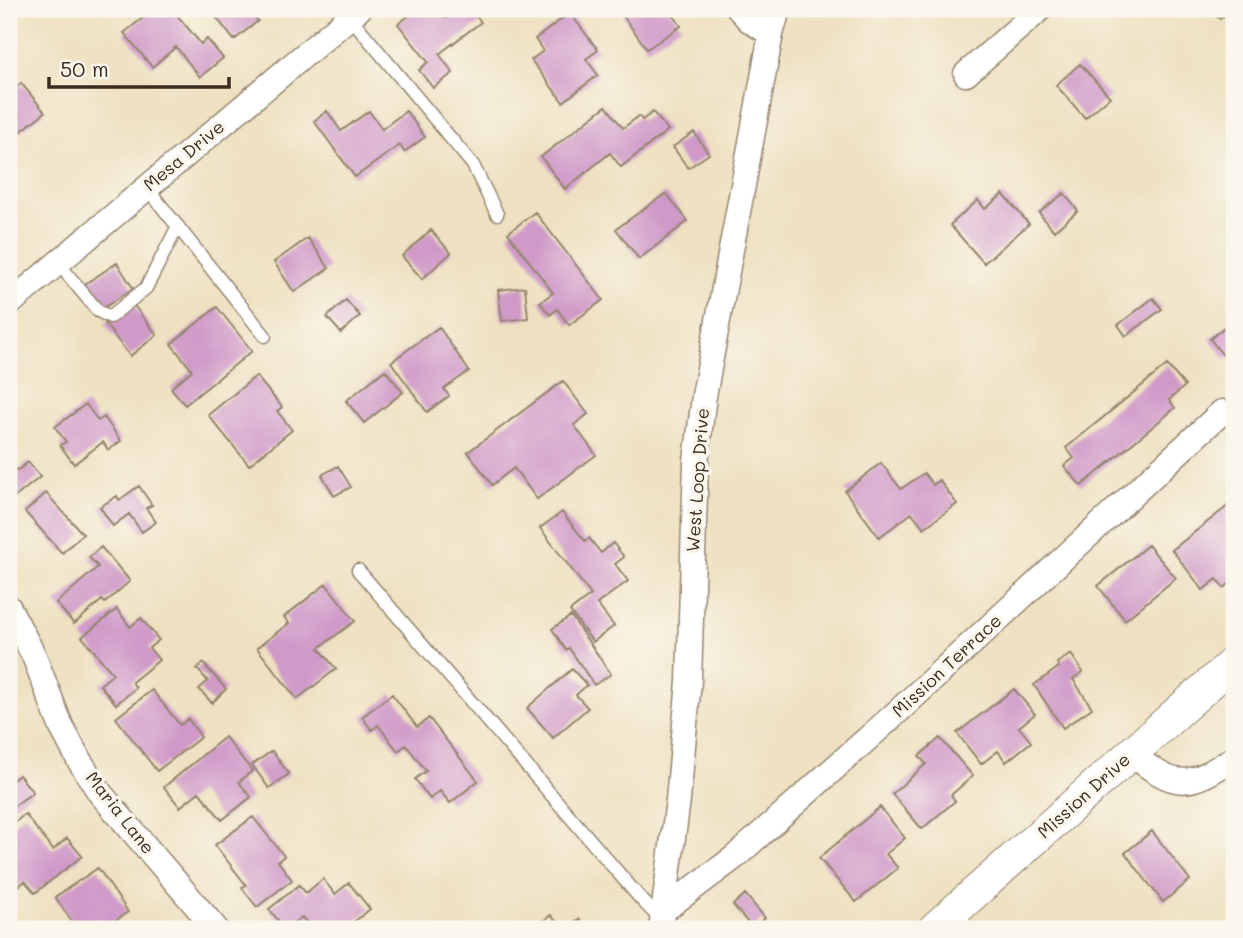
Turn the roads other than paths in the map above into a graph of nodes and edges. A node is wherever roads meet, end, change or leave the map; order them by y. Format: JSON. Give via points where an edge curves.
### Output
{"nodes":[{"id":1,"x":739,"y":9,"type":"edge"},
{"id":2,"x":778,"y":9,"type":"edge"},
{"id":3,"x":1040,"y":9,"type":"edge"},
{"id":4,"x":357,"y":11,"type":"edge"},
{"id":5,"x":771,"y":34,"type":"junction"},
{"id":6,"x":966,"y":74,"type":"dead end"},
{"id":7,"x":147,"y":188,"type":"junction"},
{"id":8,"x":497,"y":214,"type":"dead end"},
{"id":9,"x":178,"y":226,"type":"junction"},
{"id":10,"x":58,"y":263,"type":"junction"},
{"id":11,"x":9,"y":304,"type":"edge"},
{"id":12,"x":265,"y":337,"type":"dead end"},
{"id":13,"x":1222,"y":412,"type":"dead end"},
{"id":14,"x":358,"y":570,"type":"dead end"},
{"id":15,"x":9,"y":608,"type":"edge"},
{"id":16,"x":1234,"y":662,"type":"edge"},
{"id":17,"x":1131,"y":754,"type":"junction"},
{"id":18,"x":1234,"y":758,"type":"edge"},
{"id":19,"x":663,"y":920,"type":"edge"},
{"id":20,"x":216,"y":929,"type":"edge"},
{"id":21,"x":934,"y":929,"type":"edge"}],
"edges":[{"from":1,"to":5,"type":"street"},
{"from":2,"to":5,"type":"street","name":"West Loop Drive"},
{"from":3,"to":6,"type":"street"},
{"from":4,"to":7,"type":"street","name":"Mesa Drive"},
{"from":4,"to":8,"type":"lane","via":[[473,165]]},
{"from":5,"to":19,"type":"street","name":"West Loop Drive","via":[[696,461],[689,681]]},
{"from":7,"to":9,"type":"lane"},
{"from":7,"to":10,"type":"street","name":"Mesa Drive"},
{"from":9,"to":10,"type":"lane","via":[[146,288],[110,317],[98,311]]},
{"from":9,"to":12,"type":"lane"},
{"from":10,"to":11,"type":"street","name":"Mesa Drive"},
{"from":13,"to":19,"type":"street","name":"Mission Terrace","via":[[894,715]]},
{"from":14,"to":19,"type":"lane"},
{"from":15,"to":20,"type":"street","name":"Maria Lane","via":[[34,656],[61,726],[100,793]]},
{"from":16,"to":17,"type":"street","name":"Mission Drive"},
{"from":17,"to":18,"type":"street","via":[[1176,782],[1206,776]]},
{"from":17,"to":21,"type":"street","name":"Mission Drive"}]}
